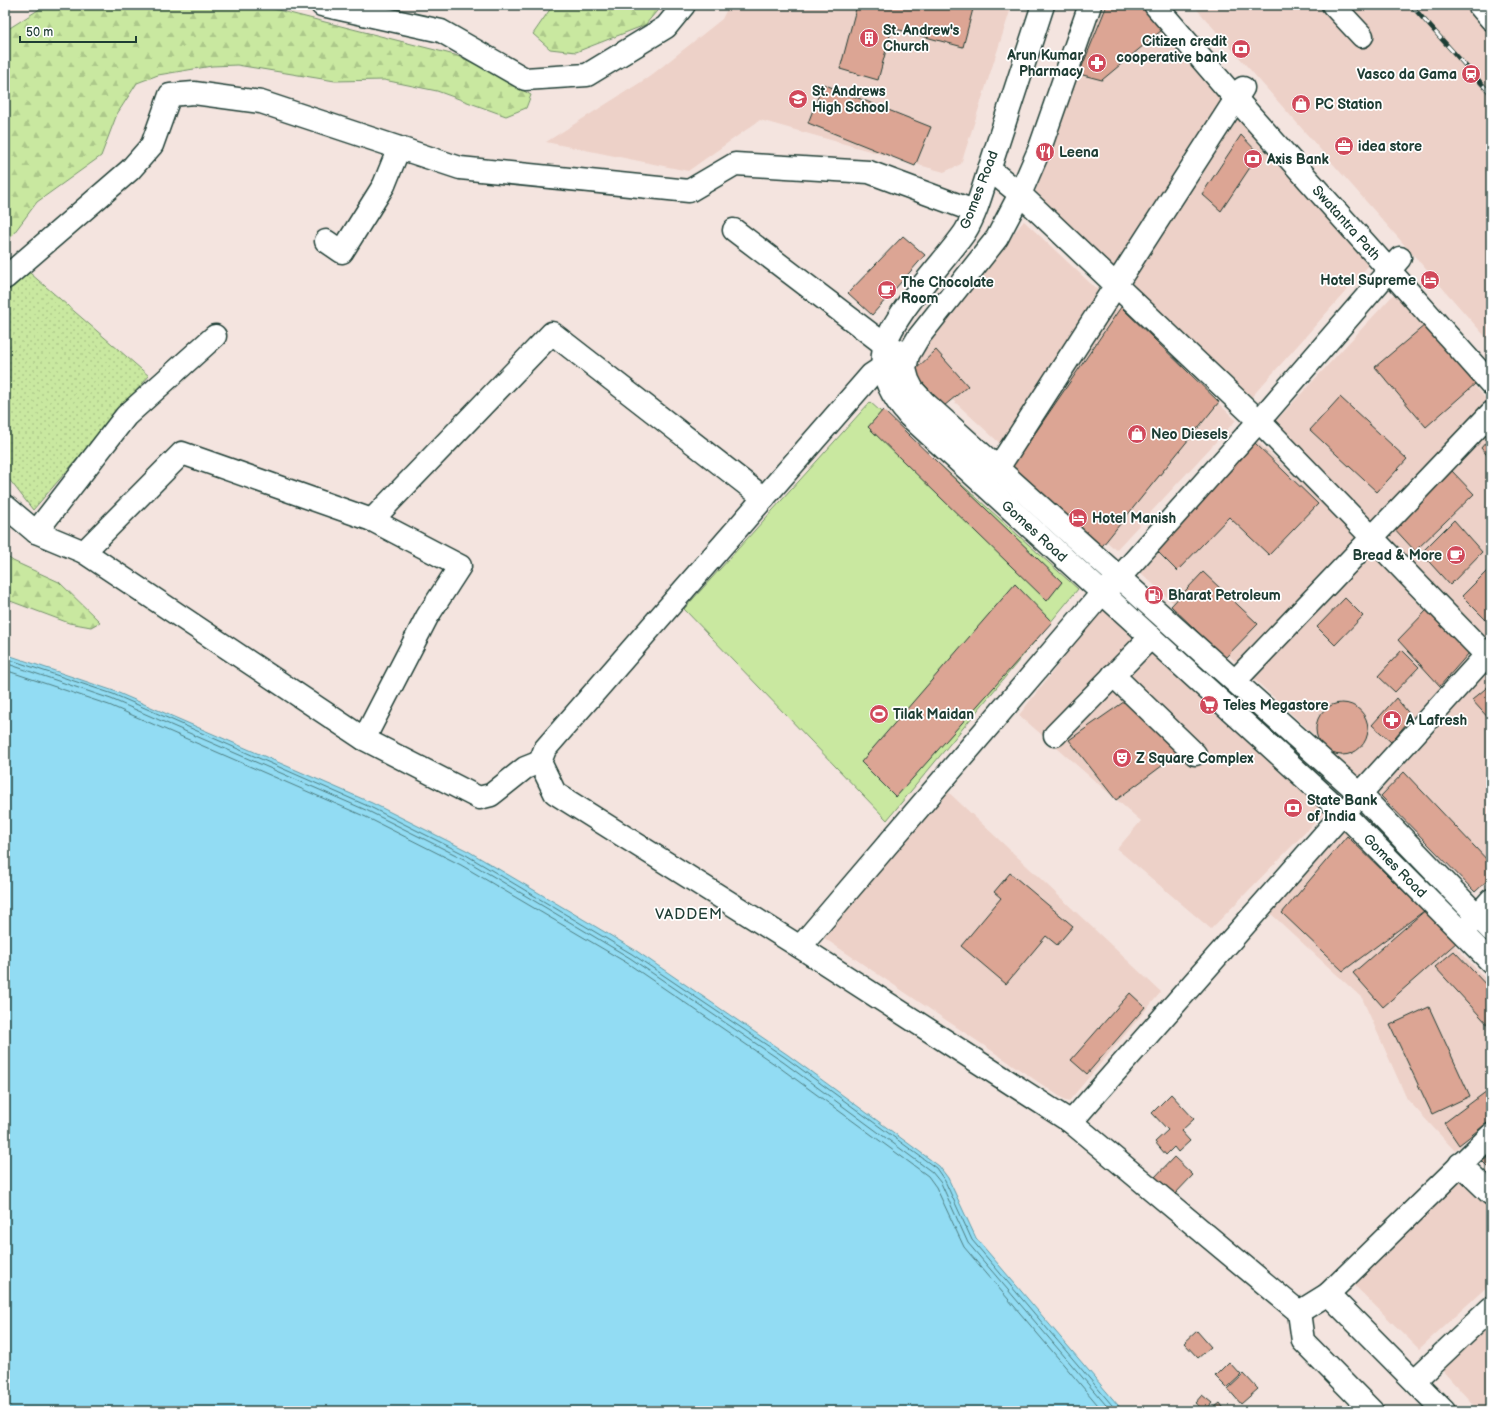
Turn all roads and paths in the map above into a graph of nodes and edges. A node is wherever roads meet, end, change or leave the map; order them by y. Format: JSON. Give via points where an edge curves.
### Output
{"nodes":[{"id":1,"x":322,"y":5,"type":"edge"},
{"id":2,"x":684,"y":5,"type":"edge"},
{"id":3,"x":1043,"y":5,"type":"edge"},
{"id":4,"x":1090,"y":5,"type":"edge"},
{"id":5,"x":1156,"y":5,"type":"edge"},
{"id":6,"x":1172,"y":5,"type":"edge"},
{"id":7,"x":1334,"y":5,"type":"edge"},
{"id":8,"x":1479,"y":5,"type":"edge"},
{"id":9,"x":398,"y":13,"type":"edge"},
{"id":10,"x":1491,"y":19,"type":"edge"},
{"id":11,"x":1362,"y":36,"type":"dead end"},
{"id":12,"x":1240,"y":93,"type":"junction"},
{"id":13,"x":399,"y":148,"type":"junction"},
{"id":14,"x":989,"y":169,"type":"junction"},
{"id":15,"x":1020,"y":194,"type":"junction"},
{"id":16,"x":974,"y":211,"type":"junction"},
{"id":17,"x":734,"y":230,"type":"dead end"},
{"id":18,"x":326,"y":241,"type":"dead end"},
{"id":19,"x":1395,"y":264,"type":"junction"},
{"id":20,"x":5,"y":278,"type":"edge"},
{"id":21,"x":1116,"y":287,"type":"junction"},
{"id":22,"x":214,"y":336,"type":"dead end"},
{"id":23,"x":885,"y":345,"type":"junction"},
{"id":24,"x":907,"y":358,"type":"junction"},
{"id":25,"x":1491,"y":363,"type":"edge"},
{"id":26,"x":883,"y":367,"type":"junction"},
{"id":27,"x":1491,"y":384,"type":"edge"},
{"id":28,"x":1491,"y":413,"type":"edge"},
{"id":29,"x":1260,"y":421,"type":"junction"},
{"id":30,"x":998,"y":468,"type":"junction"},
{"id":31,"x":764,"y":498,"type":"junction"},
{"id":32,"x":5,"y":506,"type":"edge"},
{"id":33,"x":372,"y":520,"type":"junction"},
{"id":34,"x":36,"y":532,"type":"junction"},
{"id":35,"x":1372,"y":537,"type":"junction"},
{"id":36,"x":84,"y":552,"type":"junction"},
{"id":37,"x":1111,"y":586,"type":"junction"},
{"id":38,"x":1150,"y":637,"type":"junction"},
{"id":39,"x":1490,"y":655,"type":"edge"},
{"id":40,"x":1113,"y":675,"type":"junction"},
{"id":41,"x":1235,"y":682,"type":"junction"},
{"id":42,"x":1055,"y":735,"type":"dead end"},
{"id":43,"x":364,"y":739,"type":"junction"},
{"id":44,"x":1195,"y":754,"type":"dead end"},
{"id":45,"x":540,"y":762,"type":"junction"},
{"id":46,"x":1360,"y":794,"type":"junction"},
{"id":47,"x":1343,"y":813,"type":"junction"},
{"id":48,"x":1486,"y":916,"type":"edge"},
{"id":49,"x":1463,"y":932,"type":"junction"},
{"id":50,"x":800,"y":947,"type":"junction"},
{"id":51,"x":1491,"y":962,"type":"edge"},
{"id":52,"x":1070,"y":1122,"type":"junction"},
{"id":53,"x":1491,"y":1135,"type":"edge"},
{"id":54,"x":1460,"y":1164,"type":"junction"},
{"id":55,"x":1491,"y":1194,"type":"edge"},
{"id":56,"x":1328,"y":1294,"type":"junction"},
{"id":57,"x":1491,"y":1308,"type":"edge"},
{"id":58,"x":1299,"y":1312,"type":"junction"},
{"id":59,"x":1415,"y":1380,"type":"junction"},
{"id":60,"x":1372,"y":1411,"type":"edge"},
{"id":61,"x":1444,"y":1411,"type":"edge"}],
"edges":[{"from":1,"to":9,"type":"street"},
{"from":2,"to":9,"type":"street","via":[[666,27],[587,75],[525,79],[441,31]]},
{"from":3,"to":14,"type":"street","name":"Gomes Road"},
{"from":4,"to":15,"type":"street","via":[[1040,148]]},
{"from":5,"to":12,"type":"street","name":"Swatantra Path"},
{"from":6,"to":12,"type":"street","name":"Swatantra Path"},
{"from":7,"to":11,"type":"street"},
{"from":8,"to":10,"type":"street"},
{"from":12,"to":19,"type":"street","name":"Swatantra Path"},
{"from":12,"to":21,"type":"street"},
{"from":13,"to":16,"type":"street","via":[[460,168],[689,191],[735,164],[869,172]]},
{"from":13,"to":18,"type":"street","via":[[384,185],[342,252]]},
{"from":13,"to":20,"type":"street","via":[[261,102],[194,93],[170,95],[152,145],[130,170]]},
{"from":14,"to":15,"type":"street"},
{"from":14,"to":16,"type":"street","name":"Gomes Road"},
{"from":15,"to":21,"type":"street"},
{"from":15,"to":24,"type":"street","via":[[997,238],[918,338]]},
{"from":16,"to":23,"type":"street","name":"Gomes Road","via":[[966,231],[904,310]]},
{"from":17,"to":23,"type":"street"},
{"from":19,"to":25,"type":"street","name":"Swatantra Path"},
{"from":19,"to":27,"type":"street","name":"Swatantra Path"},
{"from":19,"to":29,"type":"street"},
{"from":21,"to":29,"type":"street"},
{"from":21,"to":30,"type":"street"},
{"from":22,"to":34,"type":"street","via":[[126,416]]},
{"from":23,"to":24,"type":"street"},
{"from":23,"to":26,"type":"street","name":"Gomes Road"},
{"from":24,"to":26,"type":"street"},
{"from":24,"to":30,"type":"street","name":"Gomes Road","via":[[906,372],[913,390]]},
{"from":26,"to":31,"type":"street","via":[[871,375]]},
{"from":26,"to":37,"type":"street","name":"Gomes Road","via":[[893,395],[909,416]]},
{"from":28,"to":35,"type":"street"},
{"from":29,"to":35,"type":"street"},
{"from":29,"to":37,"type":"street"},
{"from":30,"to":37,"type":"street","name":"Gomes Road"},
{"from":31,"to":33,"type":"street","via":[[552,333]]},
{"from":31,"to":45,"type":"street","via":[[545,749]]},
{"from":32,"to":34,"type":"street"},
{"from":33,"to":36,"type":"street","via":[[182,453]]},
{"from":33,"to":43,"type":"street","via":[[460,566],[426,617]]},
{"from":34,"to":36,"type":"street"},
{"from":35,"to":39,"type":"street"},
{"from":35,"to":41,"type":"street"},
{"from":36,"to":43,"type":"street"},
{"from":37,"to":38,"type":"street","name":"Gomes Road"},
{"from":37,"to":41,"type":"street","name":"Gomes Road"},
{"from":37,"to":50,"type":"street"},
{"from":38,"to":40,"type":"street"},
{"from":38,"to":47,"type":"street","name":"Gomes Road"},
{"from":39,"to":46,"type":"street"},
{"from":40,"to":42,"type":"street"},
{"from":40,"to":44,"type":"street"},
{"from":41,"to":46,"type":"street","name":"Gomes Road"},
{"from":43,"to":45,"type":"street","via":[[479,798],[491,795],[525,768]]},
{"from":45,"to":50,"type":"street","via":[[555,793]]},
{"from":46,"to":47,"type":"street"},
{"from":46,"to":48,"type":"street","name":"Gomes Road"},
{"from":47,"to":49,"type":"street","name":"Gomes Road"},
{"from":47,"to":52,"type":"street"},
{"from":48,"to":49,"type":"street"},
{"from":49,"to":51,"type":"street","name":"Gomes Road"},
{"from":50,"to":52,"type":"street"},
{"from":52,"to":58,"type":"street"},
{"from":53,"to":54,"type":"street"},
{"from":54,"to":55,"type":"street"},
{"from":54,"to":56,"type":"street"},
{"from":56,"to":58,"type":"street"},
{"from":56,"to":59,"type":"street"},
{"from":57,"to":59,"type":"street"},
{"from":58,"to":60,"type":"street","via":[[1303,1341]]},
{"from":59,"to":61,"type":"street"}]}
